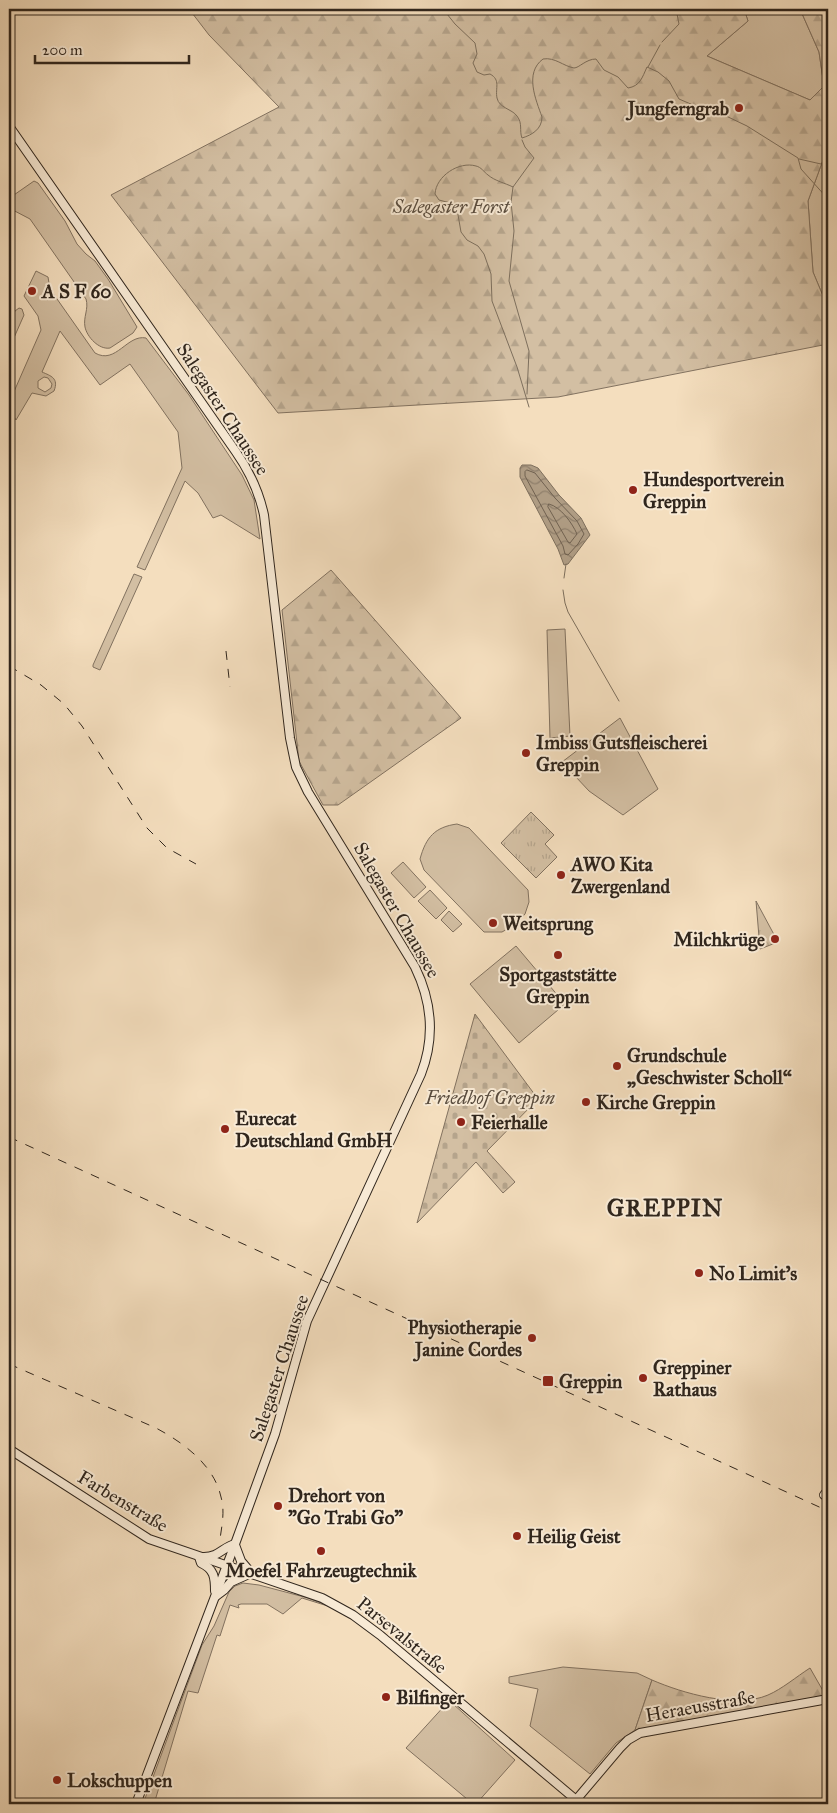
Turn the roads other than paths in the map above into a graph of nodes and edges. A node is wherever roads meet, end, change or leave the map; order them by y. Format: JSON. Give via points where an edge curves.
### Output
{"nodes":[{"id":1,"x":9,"y":126,"type":"edge"},
{"id":2,"x":9,"y":1449,"type":"edge"},
{"id":3,"x":235,"y":1544,"type":"junction"},
{"id":4,"x":199,"y":1557,"type":"junction"},
{"id":5,"x":227,"y":1567,"type":"junction"},
{"id":6,"x":248,"y":1574,"type":"junction"},
{"id":7,"x":216,"y":1596,"type":"junction"},
{"id":8,"x":828,"y":1699,"type":"edge"},
{"id":9,"x":578,"y":1802,"type":"edge"},
{"id":10,"x":136,"y":1804,"type":"edge"}],
"edges":[{"from":1,"to":3,"type":"main road","name":"Salegaster Chaussee","via":[[245,465],[254,484],[262,508],[292,751],[299,774],[415,967],[431,1024],[425,1062],[417,1083],[307,1321],[278,1425]]},
{"from":2,"to":4,"type":"main road","name":"Farbenstraße","via":[[149,1539]]},
{"from":3,"to":4,"type":"main road","via":[[214,1556]]},
{"from":3,"to":5,"type":"main road","name":"Salegaster Chaussee"},
{"from":3,"to":6,"type":"main road"},
{"from":4,"to":5,"type":"main road","name":"Farbenstraße"},
{"from":4,"to":7,"type":"main road","via":[[214,1575]]},
{"from":5,"to":6,"type":"main road","name":"Parsevalstraße"},
{"from":5,"to":7,"type":"main road","name":"Salegaster Chaussee"},
{"from":6,"to":7,"type":"main road","via":[[230,1582]]},
{"from":6,"to":9,"type":"main road","name":"Parsevalstraße","via":[[322,1598],[360,1619]]},
{"from":7,"to":10,"type":"main road","name":"Salegaster Chaussee"},
{"from":8,"to":9,"type":"main road","name":"Heraeusstraße","via":[[640,1733],[620,1748]]}]}
